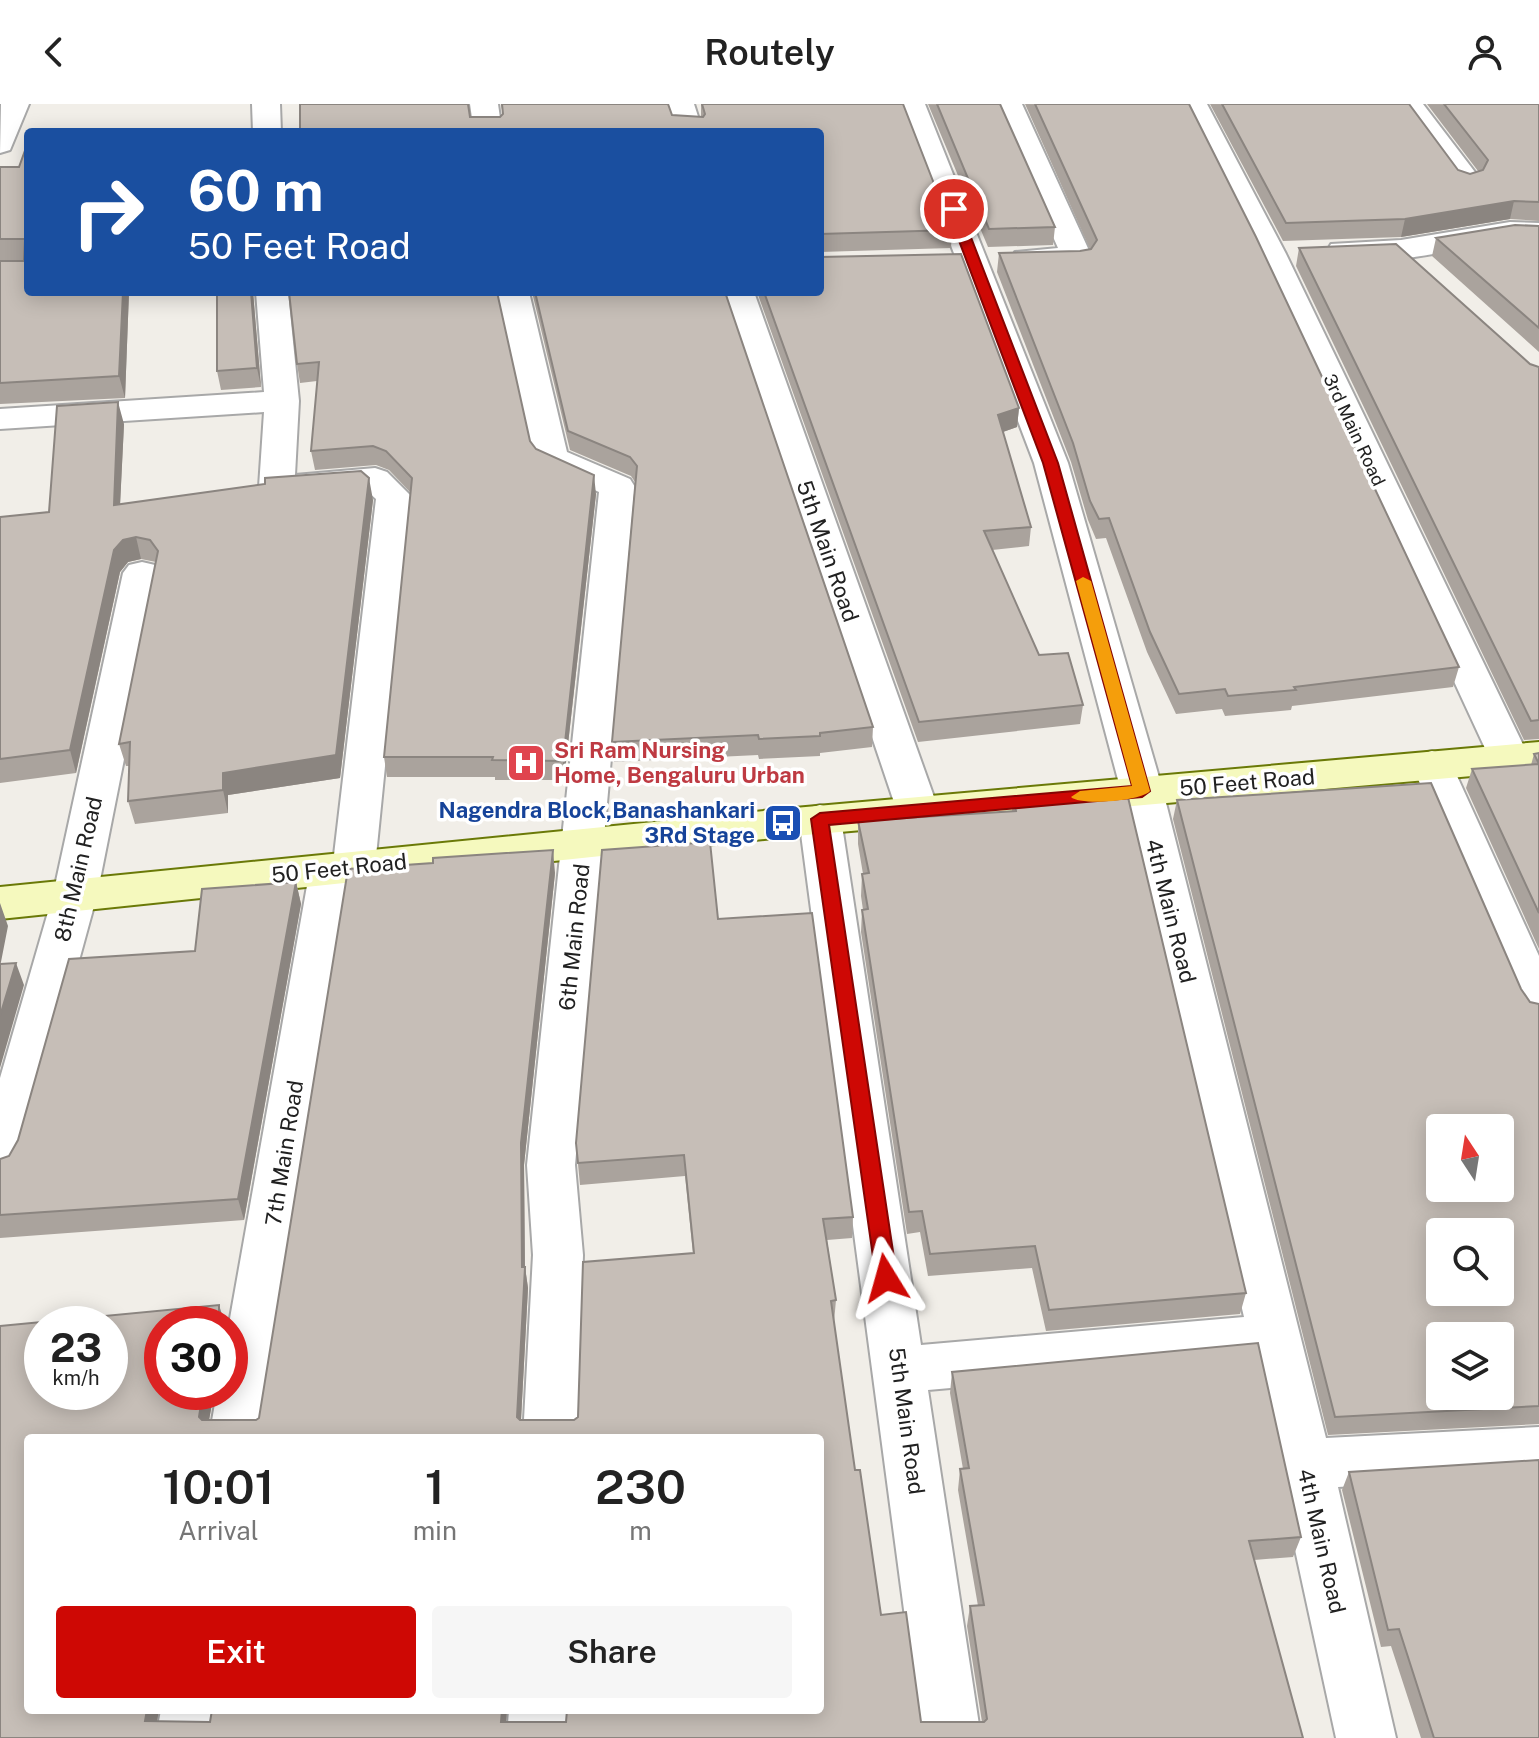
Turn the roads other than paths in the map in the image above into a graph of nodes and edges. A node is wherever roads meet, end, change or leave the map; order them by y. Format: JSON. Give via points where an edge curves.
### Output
{"nodes":[{"id":1,"x":15,"y":104,"type":"edge"},
{"id":2,"x":266,"y":104,"type":"edge"},
{"id":3,"x":484,"y":104,"type":"edge"},
{"id":4,"x":680,"y":104,"type":"edge"},
{"id":5,"x":911,"y":104,"type":"edge"},
{"id":6,"x":1008,"y":104,"type":"edge"},
{"id":7,"x":1193,"y":104,"type":"edge"},
{"id":8,"x":1409,"y":104,"type":"edge"},
{"id":9,"x":267,"y":128,"type":"edge"},
{"id":10,"x":487,"y":128,"type":"edge"},
{"id":11,"x":688,"y":128,"type":"edge"},
{"id":12,"x":0,"y":144,"type":"edge"},
{"id":13,"x":1466,"y":180,"type":"edge"},
{"id":14,"x":1539,"y":232,"type":"edge"},
{"id":15,"x":1295,"y":253,"type":"junction"},
{"id":16,"x":960,"y":262,"type":"junction"},
{"id":17,"x":272,"y":296,"type":"edge"},
{"id":18,"x":514,"y":296,"type":"edge"},
{"id":19,"x":739,"y":296,"type":"edge"},
{"id":20,"x":282,"y":401,"type":"junction"},
{"id":21,"x":0,"y":419,"type":"edge"},
{"id":22,"x":142,"y":573,"type":"dead end"},
{"id":23,"x":1524,"y":758,"type":"edge"},
{"id":24,"x":1432,"y":765,"type":"junction"},
{"id":25,"x":1142,"y":791,"type":"junction"},
{"id":26,"x":918,"y":811,"type":"junction"},
{"id":27,"x":820,"y":819,"type":"junction"},
{"id":28,"x":583,"y":843,"type":"junction"},
{"id":29,"x":343,"y":868,"type":"junction"},
{"id":30,"x":75,"y":895,"type":"junction"},
{"id":31,"x":0,"y":903,"type":"edge"},
{"id":32,"x":1539,"y":1007,"type":"edge"},
{"id":33,"x":0,"y":1161,"type":"edge"},
{"id":34,"x":1274,"y":1337,"type":"junction"},
{"id":35,"x":900,"y":1370,"type":"junction"},
{"id":36,"x":237,"y":1434,"type":"edge"},
{"id":37,"x":550,"y":1434,"type":"edge"},
{"id":38,"x":1539,"y":1451,"type":"edge"},
{"id":39,"x":1305,"y":1464,"type":"junction"},
{"id":40,"x":190,"y":1714,"type":"edge"},
{"id":41,"x":539,"y":1714,"type":"edge"},
{"id":42,"x":186,"y":1738,"type":"edge"},
{"id":43,"x":537,"y":1738,"type":"edge"},
{"id":44,"x":951,"y":1738,"type":"edge"},
{"id":45,"x":1366,"y":1738,"type":"edge"}],
"edges":[{"from":1,"to":12,"type":"street"},
{"from":2,"to":9,"type":"street"},
{"from":3,"to":10,"type":"street"},
{"from":4,"to":11,"type":"street"},
{"from":5,"to":16,"type":"street","name":"4th Main Road"},
{"from":6,"to":16,"type":"street","via":[[1077,257]]},
{"from":7,"to":15,"type":"street","name":"3rd Main Road"},
{"from":8,"to":13,"type":"street"},
{"from":14,"to":15,"type":"street","via":[[1446,240],[1412,260]]},
{"from":15,"to":23,"type":"street","name":"3rd Main Road"},
{"from":16,"to":25,"type":"street","name":"4th Main Road","via":[[1051,463]]},
{"from":17,"to":20,"type":"street"},
{"from":18,"to":28,"type":"street","name":"6th Main Road","via":[[551,458],[617,487]]},
{"from":19,"to":26,"type":"street","name":"5th Main Road"},
{"from":20,"to":21,"type":"street"},
{"from":20,"to":29,"type":"street","name":"7th Main Road","via":[[277,487],[375,479],[394,497]]},
{"from":22,"to":30,"type":"street","name":"8th Main Road"},
{"from":23,"to":24,"type":"main road","name":"50 Feet Road"},
{"from":24,"to":25,"type":"main road","name":"50 Feet Road"},
{"from":24,"to":32,"type":"street"},
{"from":25,"to":26,"type":"main road","name":"50 Feet Road"},
{"from":25,"to":34,"type":"street","name":"4th Main Road"},
{"from":26,"to":27,"type":"main road","name":"50 Feet Road"},
{"from":27,"to":28,"type":"main road","name":"50 Feet Road"},
{"from":27,"to":35,"type":"street","name":"5th Main Road"},
{"from":28,"to":29,"type":"main road","name":"50 Feet Road"},
{"from":28,"to":37,"type":"street","name":"6th Main Road","via":[[551,1165],[558,1255]]},
{"from":29,"to":30,"type":"main road","name":"50 Feet Road"},
{"from":29,"to":36,"type":"street","name":"7th Main Road"},
{"from":30,"to":31,"type":"main road","name":"50 Feet Road"},
{"from":30,"to":33,"type":"street","name":"8th Main Road"},
{"from":34,"to":35,"type":"street"},
{"from":34,"to":39,"type":"street","name":"4th Main Road"},
{"from":35,"to":44,"type":"street","name":"5th Main Road"},
{"from":38,"to":39,"type":"street"},
{"from":39,"to":45,"type":"street","name":"4th Main Road"},
{"from":40,"to":42,"type":"street"},
{"from":41,"to":43,"type":"street"}]}
